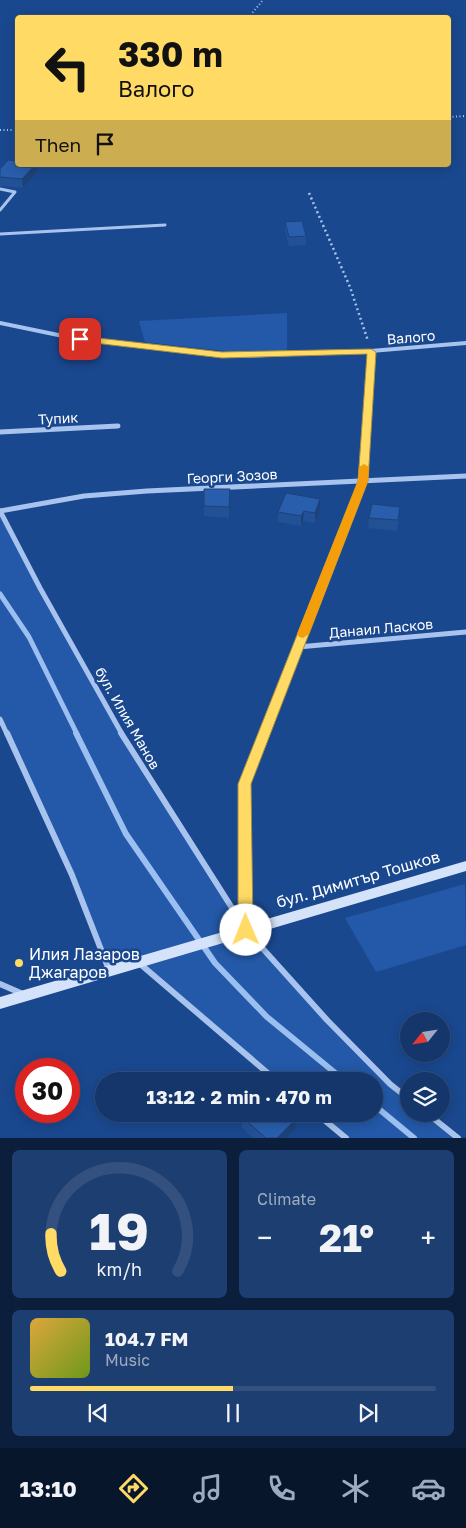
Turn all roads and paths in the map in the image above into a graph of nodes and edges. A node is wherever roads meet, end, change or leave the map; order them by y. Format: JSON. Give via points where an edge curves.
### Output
{"nodes":[{"id":1,"x":263,"y":0,"type":"edge"},
{"id":2,"x":250,"y":15,"type":"edge"},
{"id":3,"x":451,"y":116,"type":"edge"},
{"id":4,"x":466,"y":116,"type":"edge"},
{"id":5,"x":0,"y":130,"type":"edge"},
{"id":6,"x":15,"y":130,"type":"edge"},
{"id":7,"x":0,"y":189,"type":"edge"},
{"id":8,"x":309,"y":193,"type":"dead end"},
{"id":9,"x":0,"y":210,"type":"edge"},
{"id":10,"x":165,"y":225,"type":"dead end"},
{"id":11,"x":0,"y":234,"type":"edge"},
{"id":12,"x":0,"y":323,"type":"edge"},
{"id":13,"x":466,"y":343,"type":"edge"},
{"id":14,"x":371,"y":352,"type":"junction"},
{"id":15,"x":118,"y":426,"type":"dead end"},
{"id":16,"x":0,"y":432,"type":"edge"},
{"id":17,"x":466,"y":476,"type":"edge"},
{"id":18,"x":363,"y":481,"type":"junction"},
{"id":19,"x":0,"y":511,"type":"edge"},
{"id":20,"x":466,"y":632,"type":"edge"},
{"id":21,"x":298,"y":647,"type":"junction"},
{"id":22,"x":0,"y":719,"type":"edge"},
{"id":23,"x":466,"y":866,"type":"edge"},
{"id":24,"x":240,"y":932,"type":"junction"},
{"id":25,"x":139,"y":963,"type":"junction"},
{"id":26,"x":109,"y":971,"type":"junction"},
{"id":27,"x":0,"y":984,"type":"edge"},
{"id":28,"x":25,"y":996,"type":"junction"},
{"id":29,"x":0,"y":1002,"type":"edge"},
{"id":30,"x":266,"y":1072,"type":"edge"},
{"id":31,"x":400,"y":1092,"type":"edge"},
{"id":32,"x":326,"y":1122,"type":"edge"},
{"id":33,"x":438,"y":1122,"type":"edge"},
{"id":34,"x":346,"y":1138,"type":"edge"},
{"id":35,"x":458,"y":1138,"type":"edge"}],
"edges":[{"from":1,"to":2,"type":"path"},
{"from":3,"to":4,"type":"path"},
{"from":5,"to":6,"type":"path"},
{"from":7,"to":9,"type":"lane","via":[[15,192]]},
{"from":8,"to":14,"type":"path","via":[[350,287]]},
{"from":10,"to":11,"type":"lane"},
{"from":12,"to":14,"type":"street","name":"Валого","via":[[63,336],[222,355]]},
{"from":13,"to":14,"type":"street","name":"Валого"},
{"from":14,"to":18,"type":"street"},
{"from":15,"to":16,"type":"street","name":"Тупик"},
{"from":17,"to":18,"type":"street","name":"Георги Зозов"},
{"from":18,"to":19,"type":"street","name":"Георги Зозов","via":[[156,490],[84,496]]},
{"from":18,"to":21,"type":"street"},
{"from":19,"to":24,"type":"street","name":"бул. Илия Манов","via":[[128,745]]},
{"from":20,"to":21,"type":"street","name":"Данаил Ласков"},
{"from":21,"to":24,"type":"street","via":[[244,784]]},
{"from":22,"to":26,"type":"street","via":[[72,874],[97,932]]},
{"from":23,"to":24,"type":"street","name":"бул. Димитър Тошков"},
{"from":24,"to":25,"type":"street","name":"бул. Димитър Тошков"},
{"from":24,"to":31,"type":"street","name":"бул. Илия Манов"},
{"from":25,"to":26,"type":"street","name":"бул. Димитър Тошков"},
{"from":25,"to":30,"type":"street"},
{"from":26,"to":28,"type":"street","name":"бул. Димитър Тошков"},
{"from":27,"to":28,"type":"street"},
{"from":28,"to":29,"type":"street","name":"бул. Димитър Тошков"},
{"from":32,"to":34,"type":"street"},
{"from":33,"to":35,"type":"street"}]}
